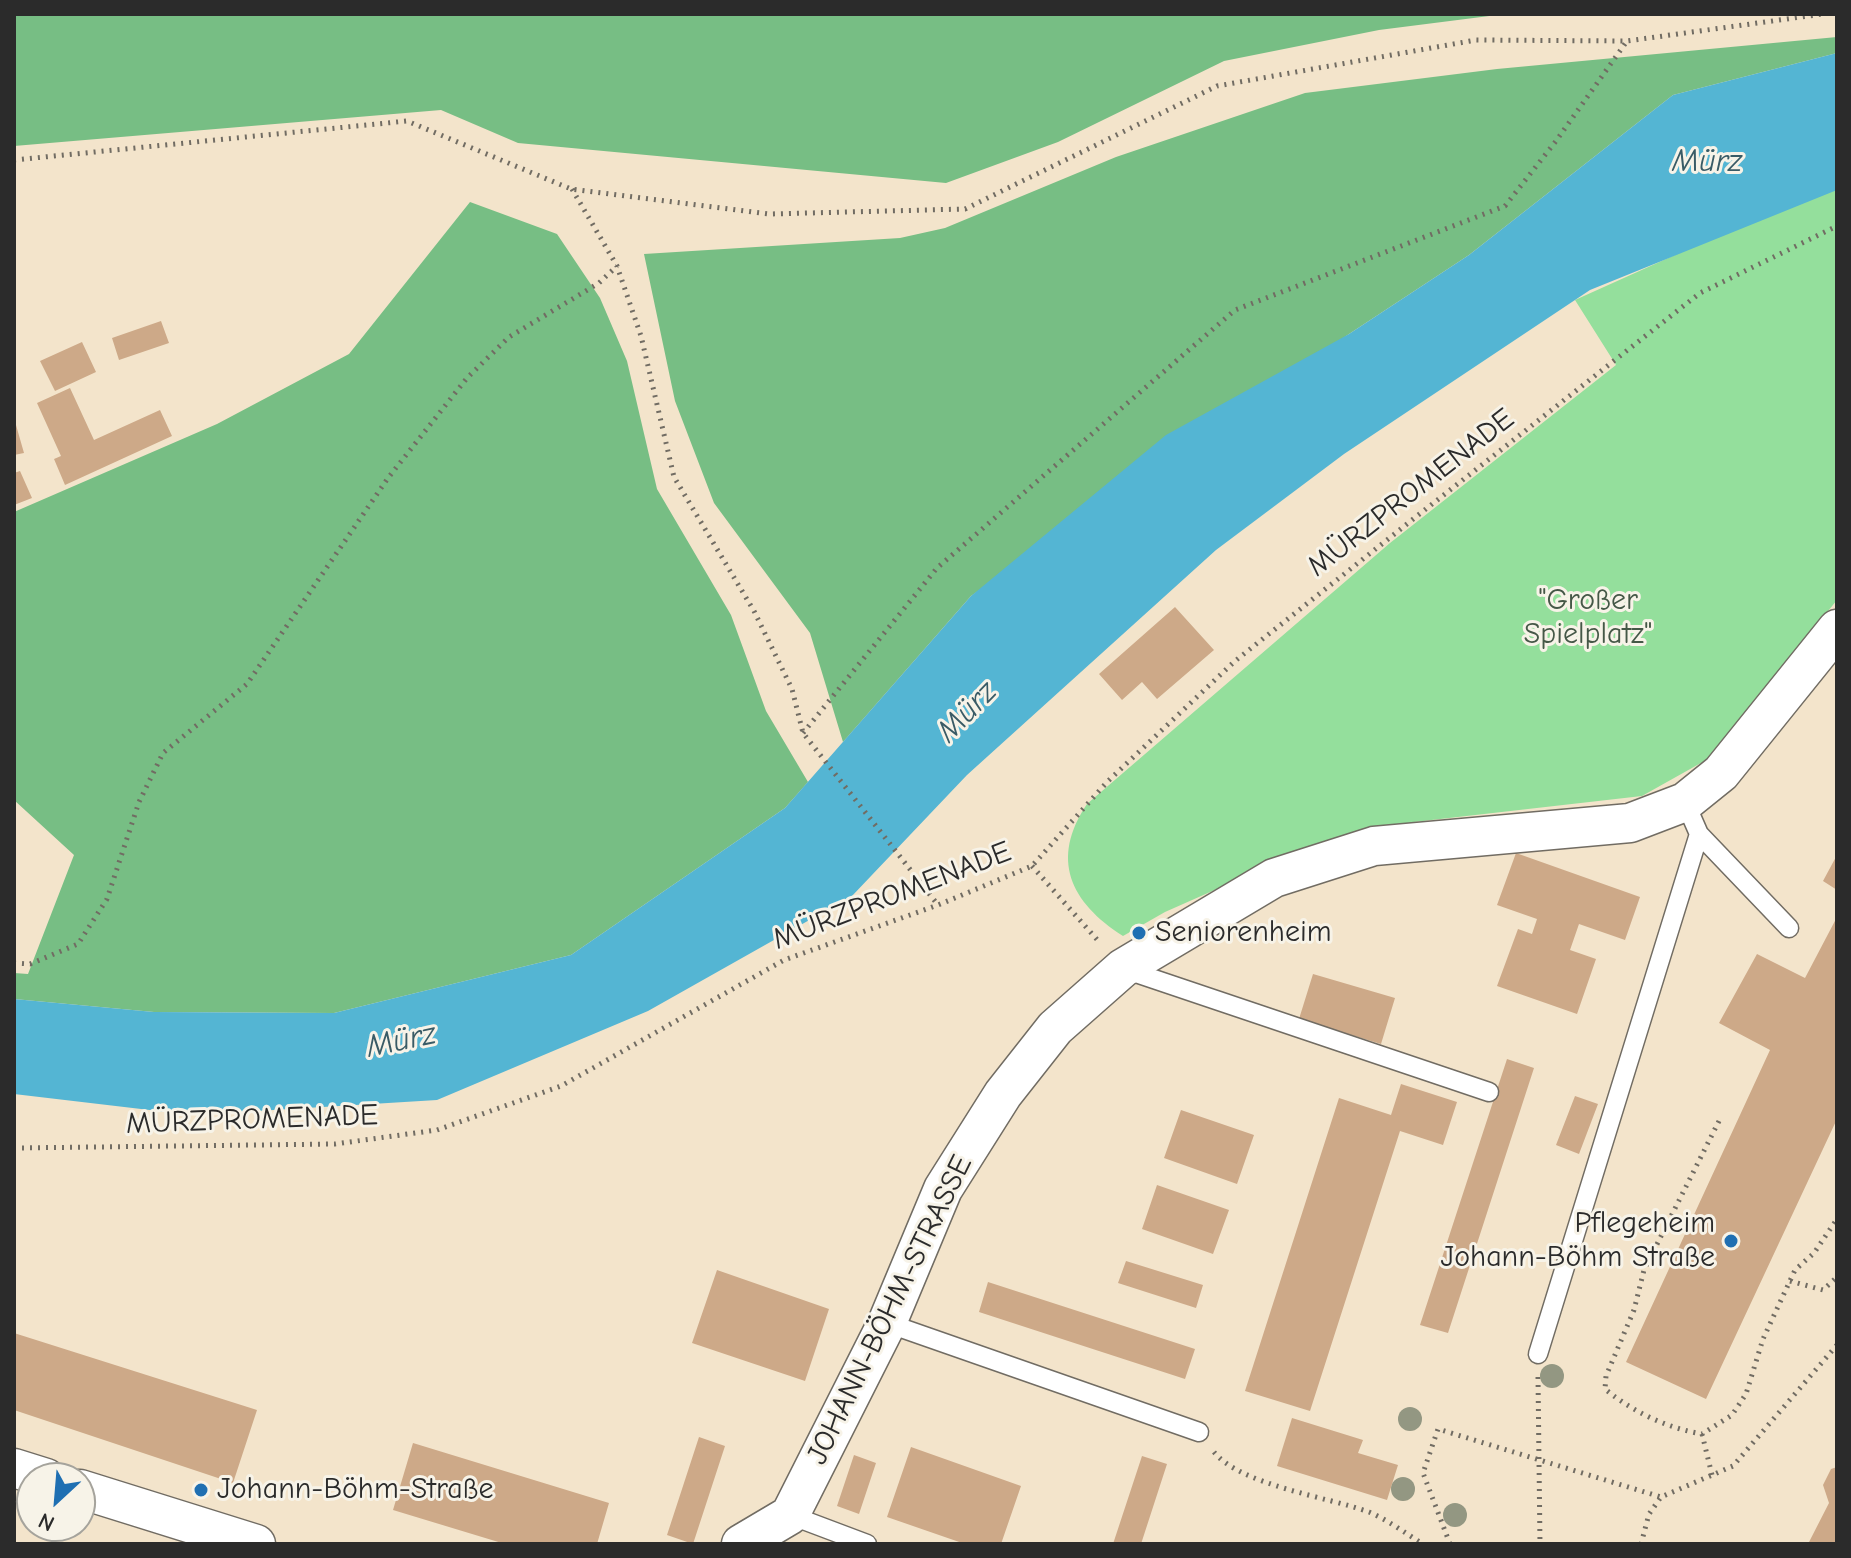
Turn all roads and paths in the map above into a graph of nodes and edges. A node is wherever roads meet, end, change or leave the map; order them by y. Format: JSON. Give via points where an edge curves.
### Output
{"nodes":[{"id":1,"x":1823,"y":14,"type":"edge"},
{"id":2,"x":1627,"y":41,"type":"junction"},
{"id":3,"x":14,"y":160,"type":"edge"},
{"id":4,"x":571,"y":189,"type":"junction"},
{"id":5,"x":1837,"y":226,"type":"edge"},
{"id":6,"x":617,"y":266,"type":"junction"},
{"id":7,"x":1837,"y":629,"type":"edge"},
{"id":8,"x":803,"y":733,"type":"junction"},
{"id":9,"x":1692,"y":818,"type":"junction"},
{"id":10,"x":1032,"y":866,"type":"junction"},
{"id":11,"x":938,"y":905,"type":"junction"},
{"id":12,"x":1789,"y":928,"type":"dead end"},
{"id":13,"x":14,"y":963,"type":"edge"},
{"id":14,"x":1123,"y":968,"type":"junction"},
{"id":15,"x":1489,"y":1092,"type":"dead end"},
{"id":16,"x":1719,"y":1121,"type":"dead end"},
{"id":17,"x":14,"y":1148,"type":"edge"},
{"id":18,"x":1837,"y":1219,"type":"edge"},
{"id":19,"x":1837,"y":1277,"type":"edge"},
{"id":20,"x":1790,"y":1281,"type":"junction"},
{"id":21,"x":887,"y":1323,"type":"junction"},
{"id":22,"x":1837,"y":1345,"type":"edge"},
{"id":23,"x":1538,"y":1354,"type":"joint"},
{"id":24,"x":1199,"y":1432,"type":"joint"},
{"id":25,"x":1702,"y":1434,"type":"junction"},
{"id":26,"x":1537,"y":1462,"type":"junction"},
{"id":27,"x":1712,"y":1475,"type":"junction"},
{"id":28,"x":96,"y":1494,"type":"edge"},
{"id":29,"x":1661,"y":1497,"type":"junction"},
{"id":30,"x":790,"y":1515,"type":"junction"},
{"id":31,"x":256,"y":1544,"type":"edge"},
{"id":32,"x":741,"y":1544,"type":"edge"},
{"id":33,"x":867,"y":1544,"type":"edge"},
{"id":34,"x":1423,"y":1544,"type":"edge"},
{"id":35,"x":1450,"y":1544,"type":"edge"},
{"id":36,"x":1540,"y":1544,"type":"edge"},
{"id":37,"x":1641,"y":1544,"type":"edge"}],
"edges":[{"from":1,"to":2,"type":"path"},
{"from":2,"to":4,"type":"path","via":[[1476,40],[1217,86],[965,209],[769,214]]},
{"from":2,"to":8,"type":"path","via":[[1505,206],[1235,310],[937,568]]},
{"from":3,"to":4,"type":"path","via":[[407,121]]},
{"from":4,"to":6,"type":"path"},
{"from":5,"to":10,"type":"path","name":"MÜRZPROMENADE","via":[[1700,293],[1429,506],[1235,661],[1108,781]]},
{"from":6,"to":8,"type":"path","via":[[641,336],[674,477],[754,611],[792,689]]},
{"from":6,"to":13,"type":"path","via":[[599,283],[509,337],[467,378],[388,478],[247,684],[163,753],[139,802],[107,899],[78,944],[30,964]]},
{"from":7,"to":9,"type":"street","name":"JOHANN-BÖHM-STRASSE","via":[[1721,773]]},
{"from":8,"to":11,"type":"path"},
{"from":9,"to":12,"type":"lane"},
{"from":9,"to":14,"type":"street","name":"JOHANN-BÖHM-STRASSE","via":[[1374,846],[1274,878]]},
{"from":9,"to":23,"type":"lane"},
{"from":10,"to":11,"type":"path","name":"MÜRZPROMENADE"},
{"from":10,"to":14,"type":"path"},
{"from":11,"to":17,"type":"path","name":"MÜRZPROMENADE","via":[[784,960],[561,1086],[437,1130],[335,1144]]},
{"from":14,"to":15,"type":"lane"},
{"from":14,"to":21,"type":"street","name":"JOHANN-BÖHM-STRASSE","via":[[1055,1028],[1003,1094],[943,1189]]},
{"from":16,"to":25,"type":"path","via":[[1644,1270],[1605,1389],[1679,1430]]},
{"from":18,"to":20,"type":"path"},
{"from":19,"to":20,"type":"path","via":[[1823,1290]]},
{"from":20,"to":25,"type":"path","via":[[1763,1339],[1746,1394],[1732,1415]]},
{"from":21,"to":24,"type":"lane"},
{"from":21,"to":30,"type":"street","name":"JOHANN-BÖHM-STRASSE"},
{"from":22,"to":27,"type":"path","via":[[1733,1466]]},
{"from":23,"to":26,"type":"path"},
{"from":24,"to":34,"type":"path","via":[[1224,1464],[1374,1514]]},
{"from":25,"to":27,"type":"path"},
{"from":26,"to":29,"type":"path"},
{"from":26,"to":35,"type":"path","via":[[1438,1429],[1423,1473]]},
{"from":26,"to":36,"type":"path"},
{"from":27,"to":29,"type":"path"},
{"from":28,"to":31,"type":"street"},
{"from":29,"to":37,"type":"path","via":[[1649,1514]]},
{"from":30,"to":32,"type":"street"},
{"from":30,"to":33,"type":"lane"}]}
